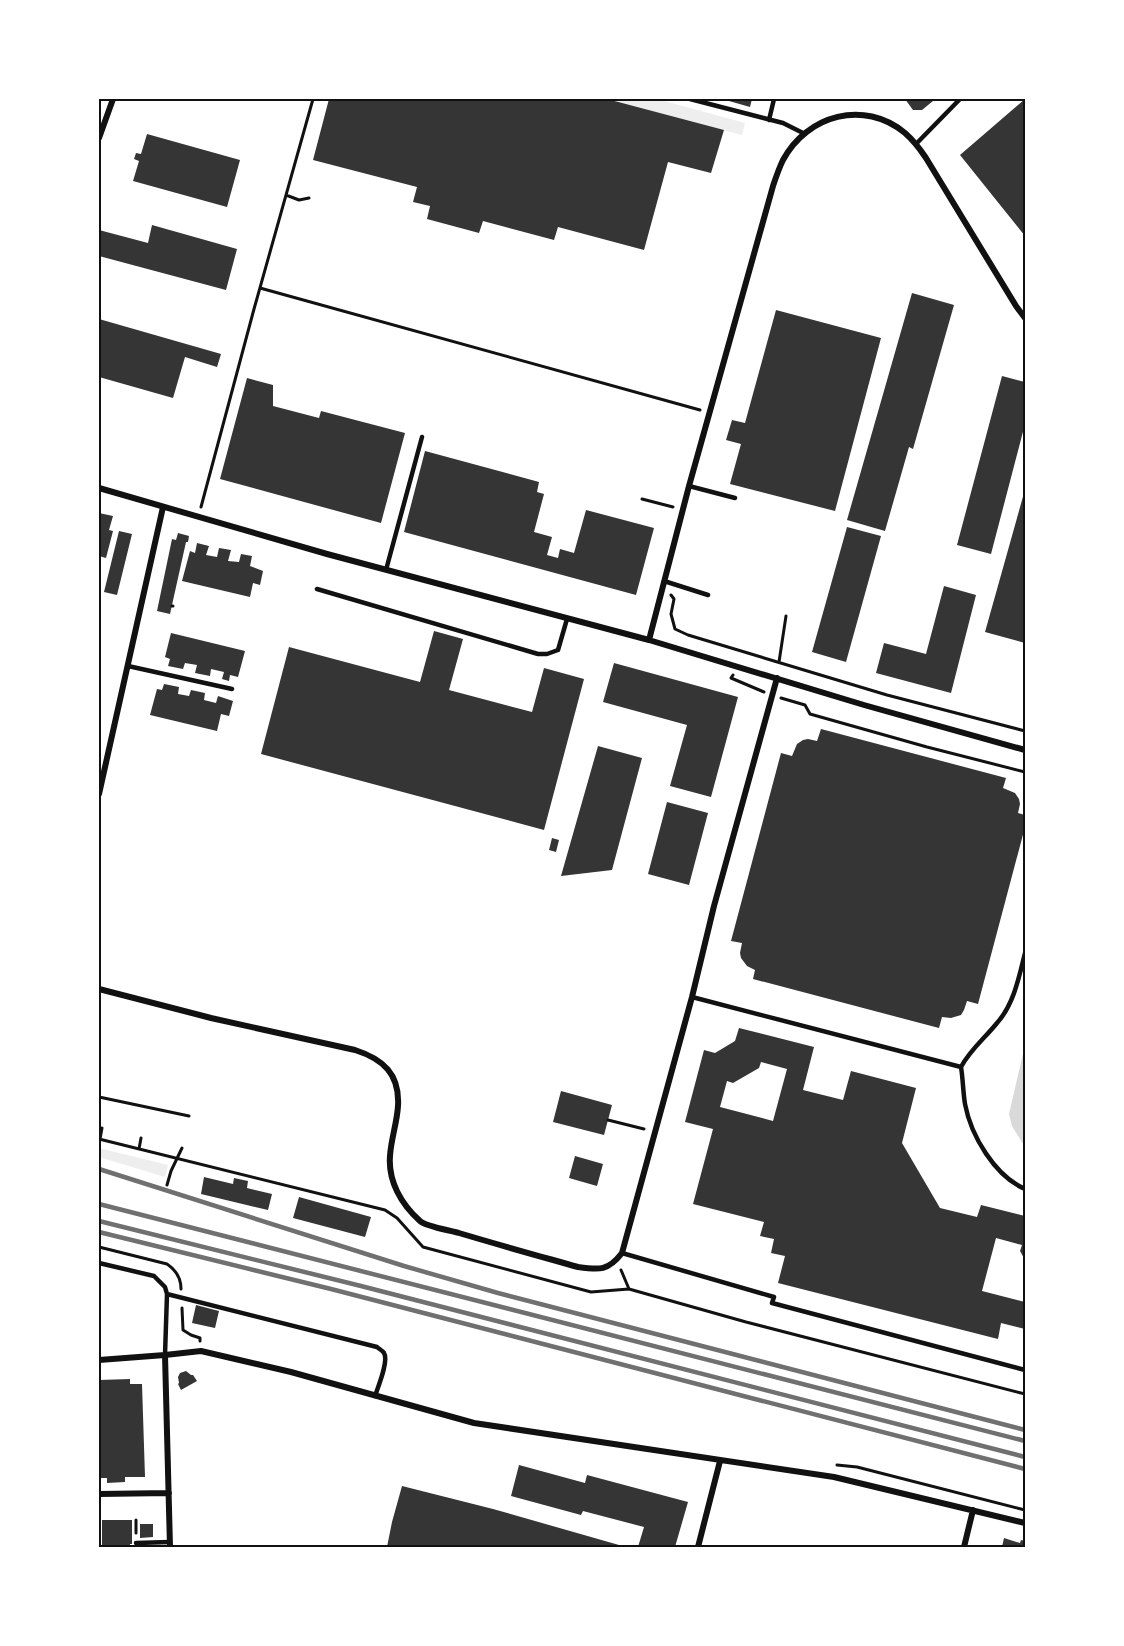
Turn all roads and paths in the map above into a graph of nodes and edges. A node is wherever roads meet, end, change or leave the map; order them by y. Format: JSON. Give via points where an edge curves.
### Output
{"nodes":[{"id":1,"x":113,"y":99,"type":"edge"},
{"id":2,"x":313,"y":99,"type":"edge"},
{"id":3,"x":690,"y":99,"type":"edge"},
{"id":4,"x":774,"y":99,"type":"edge"},
{"id":5,"x":960,"y":99,"type":"edge"},
{"id":6,"x":769,"y":120,"type":"junction"},
{"id":7,"x":101,"y":125,"type":"edge"},
{"id":8,"x":806,"y":134,"type":"junction"},
{"id":9,"x":99,"y":138,"type":"edge"},
{"id":10,"x":916,"y":144,"type":"junction"},
{"id":11,"x":286,"y":195,"type":"junction"},
{"id":12,"x":309,"y":198,"type":"dead end"},
{"id":13,"x":260,"y":288,"type":"junction"},
{"id":14,"x":1025,"y":318,"type":"edge"},
{"id":15,"x":709,"y":413,"type":"junction"},
{"id":16,"x":422,"y":437,"type":"dead end"},
{"id":17,"x":689,"y":486,"type":"junction"},
{"id":18,"x":99,"y":488,"type":"edge"},
{"id":19,"x":735,"y":498,"type":"dead end"},
{"id":20,"x":642,"y":499,"type":"dead end"},
{"id":21,"x":163,"y":507,"type":"junction"},
{"id":22,"x":683,"y":510,"type":"junction"},
{"id":23,"x":198,"y":517,"type":"junction"},
{"id":24,"x":386,"y":570,"type":"junction"},
{"id":25,"x":664,"y":581,"type":"junction"},
{"id":26,"x":316,"y":589,"type":"dead end"},
{"id":27,"x":708,"y":595,"type":"dead end"},
{"id":28,"x":786,"y":616,"type":"dead end"},
{"id":29,"x":567,"y":619,"type":"junction"},
{"id":30,"x":649,"y":640,"type":"junction"},
{"id":31,"x":779,"y":662,"type":"junction"},
{"id":32,"x":128,"y":666,"type":"junction"},
{"id":33,"x":731,"y":678,"type":"dead end"},
{"id":34,"x":777,"y":678,"type":"junction"},
{"id":35,"x":232,"y":689,"type":"dead end"},
{"id":36,"x":773,"y":695,"type":"junction"},
{"id":37,"x":1025,"y":731,"type":"edge"},
{"id":38,"x":1025,"y":750,"type":"edge"},
{"id":39,"x":1025,"y":772,"type":"edge"},
{"id":40,"x":99,"y":794,"type":"edge"},
{"id":41,"x":1025,"y":953,"type":"edge"},
{"id":42,"x":99,"y":989,"type":"edge"},
{"id":43,"x":692,"y":997,"type":"junction"},
{"id":44,"x":961,"y":1067,"type":"junction"},
{"id":45,"x":99,"y":1097,"type":"edge"},
{"id":46,"x":189,"y":1116,"type":"dead end"},
{"id":47,"x":608,"y":1120,"type":"dead end"},
{"id":48,"x":102,"y":1128,"type":"dead end"},
{"id":49,"x":655,"y":1132,"type":"junction"},
{"id":50,"x":141,"y":1138,"type":"dead end"},
{"id":51,"x":99,"y":1139,"type":"edge"},
{"id":52,"x":182,"y":1148,"type":"dead end"},
{"id":53,"x":139,"y":1149,"type":"dead end"},
{"id":54,"x":167,"y":1185,"type":"dead end"},
{"id":55,"x":1025,"y":1189,"type":"edge"},
{"id":56,"x":622,"y":1253,"type":"junction"},
{"id":57,"x":616,"y":1260,"type":"junction"},
{"id":58,"x":99,"y":1263,"type":"edge"},
{"id":59,"x":629,"y":1289,"type":"dead end"},
{"id":60,"x":167,"y":1293,"type":"junction"},
{"id":61,"x":200,"y":1344,"type":"dead end"},
{"id":62,"x":206,"y":1344,"type":"dead end"},
{"id":63,"x":165,"y":1355,"type":"junction"},
{"id":64,"x":99,"y":1360,"type":"edge"},
{"id":65,"x":1025,"y":1370,"type":"edge"},
{"id":66,"x":375,"y":1396,"type":"junction"},
{"id":67,"x":720,"y":1461,"type":"junction"},
{"id":68,"x":834,"y":1465,"type":"dead end"},
{"id":69,"x":169,"y":1493,"type":"junction"},
{"id":70,"x":99,"y":1494,"type":"edge"},
{"id":71,"x":973,"y":1510,"type":"junction"},
{"id":72,"x":1025,"y":1510,"type":"edge"},
{"id":73,"x":1025,"y":1523,"type":"edge"},
{"id":74,"x":136,"y":1543,"type":"dead end"},
{"id":75,"x":170,"y":1544,"type":"edge"},
{"id":76,"x":698,"y":1547,"type":"edge"},
{"id":77,"x":964,"y":1547,"type":"edge"}],
"edges":[{"from":1,"to":7,"type":"street"},
{"from":2,"to":11,"type":"path"},
{"from":3,"to":6,"type":"lane"},
{"from":4,"to":6,"type":"lane"},
{"from":5,"to":10,"type":"lane"},
{"from":6,"to":8,"type":"lane"},
{"from":7,"to":9,"type":"street"},
{"from":8,"to":10,"type":"street","via":[[829,119],[861,115],[891,125]]},
{"from":8,"to":15,"type":"street","via":[[782,161],[773,186]]},
{"from":10,"to":14,"type":"street"},
{"from":11,"to":12,"type":"path","via":[[299,200]]},
{"from":11,"to":13,"type":"path"},
{"from":13,"to":15,"type":"path"},
{"from":13,"to":23,"type":"path"},
{"from":15,"to":17,"type":"street"},
{"from":16,"to":24,"type":"lane"},
{"from":17,"to":19,"type":"lane"},
{"from":17,"to":22,"type":"street"},
{"from":18,"to":21,"type":"street"},
{"from":20,"to":22,"type":"path"},
{"from":21,"to":23,"type":"street"},
{"from":21,"to":32,"type":"street"},
{"from":22,"to":25,"type":"street"},
{"from":23,"to":24,"type":"street"},
{"from":24,"to":29,"type":"street"},
{"from":25,"to":27,"type":"lane"},
{"from":25,"to":30,"type":"street"},
{"from":25,"to":31,"type":"path","via":[[674,599],[671,614],[675,629]]},
{"from":26,"to":29,"type":"lane","via":[[538,654],[558,650]]},
{"from":28,"to":31,"type":"path"},
{"from":29,"to":30,"type":"street"},
{"from":30,"to":34,"type":"street"},
{"from":31,"to":37,"type":"path"},
{"from":32,"to":35,"type":"lane"},
{"from":32,"to":40,"type":"street"},
{"from":33,"to":36,"type":"path"},
{"from":34,"to":36,"type":"street"},
{"from":34,"to":38,"type":"street"},
{"from":36,"to":39,"type":"path","via":[[805,705],[810,714]]},
{"from":36,"to":43,"type":"street"},
{"from":41,"to":44,"type":"lane","via":[[1007,1010],[966,1056]]},
{"from":42,"to":57,"type":"street","via":[[380,1060],[396,1084],[399,1106],[390,1157],[395,1190],[422,1223],[579,1267],[602,1269]]},
{"from":43,"to":44,"type":"lane"},
{"from":43,"to":49,"type":"street"},
{"from":44,"to":55,"type":"lane","via":[[965,1105],[985,1154],[1001,1174]]},
{"from":45,"to":46,"type":"path"},
{"from":47,"to":49,"type":"path"},
{"from":48,"to":51,"type":"path"},
{"from":49,"to":56,"type":"street"},
{"from":50,"to":53,"type":"path"},
{"from":52,"to":54,"type":"path"},
{"from":56,"to":57,"type":"street"},
{"from":56,"to":65,"type":"lane","via":[[774,1297],[772,1304]]},
{"from":57,"to":59,"type":"path"},
{"from":58,"to":60,"type":"lane","via":[[154,1276]]},
{"from":60,"to":63,"type":"lane"},
{"from":60,"to":66,"type":"lane","via":[[377,1347],[386,1356]]},
{"from":61,"to":62,"type":"path"},
{"from":63,"to":64,"type":"street"},
{"from":63,"to":66,"type":"street","via":[[201,1350]]},
{"from":63,"to":69,"type":"street"},
{"from":66,"to":67,"type":"street","via":[[474,1423]]},
{"from":67,"to":71,"type":"street","via":[[834,1477]]},
{"from":67,"to":76,"type":"street"},
{"from":68,"to":72,"type":"path","via":[[857,1467]]},
{"from":69,"to":70,"type":"street"},
{"from":69,"to":75,"type":"street"},
{"from":71,"to":73,"type":"street"},
{"from":71,"to":77,"type":"street"},
{"from":74,"to":75,"type":"lane"}]}
